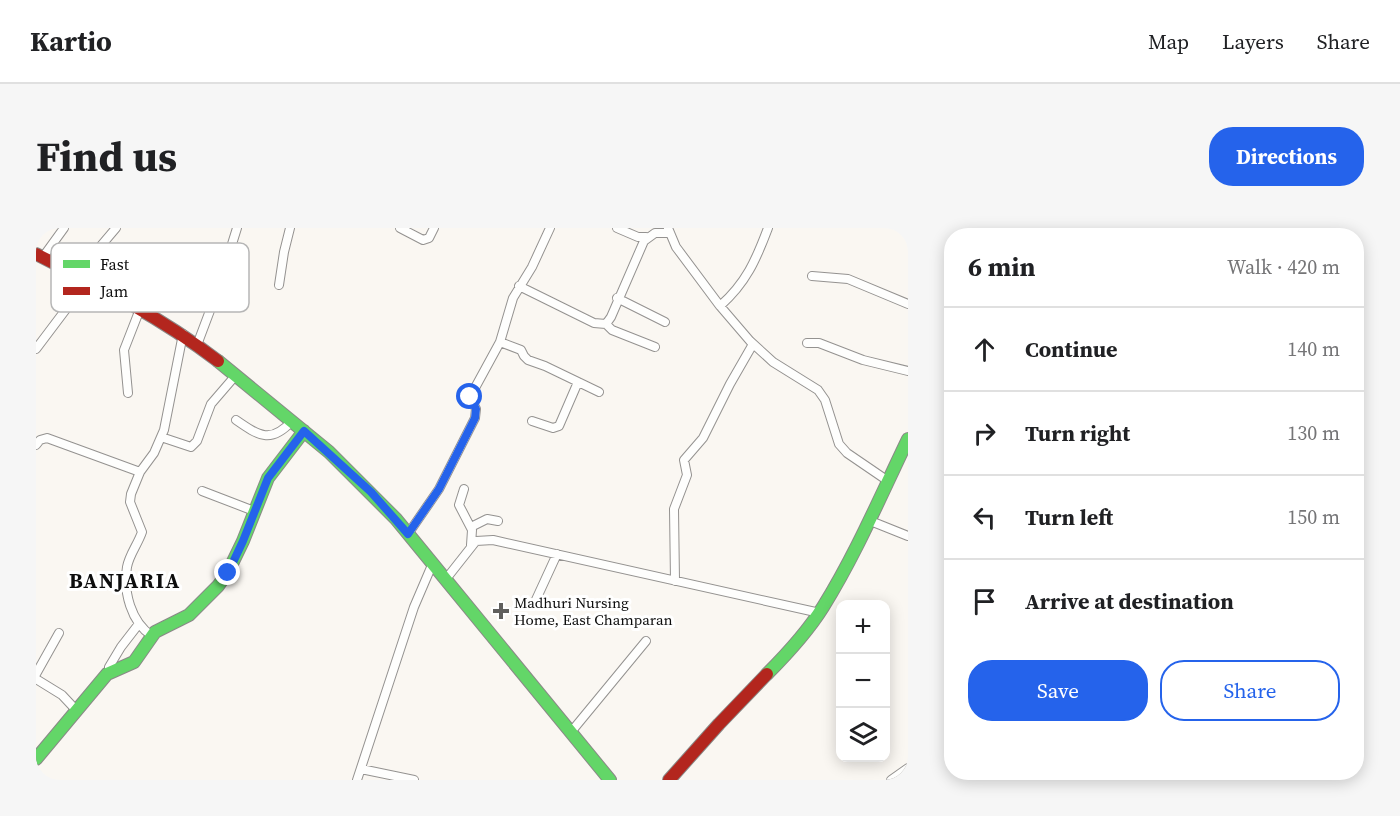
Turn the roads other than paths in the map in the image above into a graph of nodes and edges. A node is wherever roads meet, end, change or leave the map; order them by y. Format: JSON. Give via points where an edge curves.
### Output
{"nodes":[{"id":1,"x":64,"y":228,"type":"edge"},
{"id":2,"x":116,"y":228,"type":"edge"},
{"id":3,"x":237,"y":228,"type":"edge"},
{"id":4,"x":290,"y":228,"type":"edge"},
{"id":5,"x":400,"y":228,"type":"edge"},
{"id":6,"x":434,"y":228,"type":"edge"},
{"id":7,"x":550,"y":228,"type":"edge"},
{"id":8,"x":617,"y":228,"type":"edge"},
{"id":9,"x":768,"y":228,"type":"edge"},
{"id":10,"x":668,"y":230,"type":"edge"},
{"id":11,"x":646,"y":237,"type":"junction"},
{"id":12,"x":106,"y":243,"type":"edge"},
{"id":13,"x":232,"y":243,"type":"edge"},
{"id":14,"x":40,"y":255,"type":"edge"},
{"id":15,"x":812,"y":276,"type":"dead end"},
{"id":16,"x":279,"y":285,"type":"dead end"},
{"id":17,"x":519,"y":286,"type":"junction"},
{"id":18,"x":617,"y":298,"type":"junction"},
{"id":19,"x":908,"y":304,"type":"edge"},
{"id":20,"x":720,"y":306,"type":"junction"},
{"id":21,"x":60,"y":312,"type":"edge"},
{"id":22,"x":139,"y":312,"type":"edge"},
{"id":23,"x":145,"y":312,"type":"edge"},
{"id":24,"x":209,"y":312,"type":"edge"},
{"id":25,"x":665,"y":322,"type":"dead end"},
{"id":26,"x":606,"y":324,"type":"junction"},
{"id":27,"x":183,"y":334,"type":"junction"},
{"id":28,"x":500,"y":342,"type":"junction"},
{"id":29,"x":807,"y":343,"type":"dead end"},
{"id":30,"x":753,"y":344,"type":"junction"},
{"id":31,"x":197,"y":345,"type":"junction"},
{"id":32,"x":655,"y":347,"type":"dead end"},
{"id":33,"x":36,"y":349,"type":"edge"},
{"id":34,"x":908,"y":371,"type":"edge"},
{"id":35,"x":236,"y":375,"type":"junction"},
{"id":36,"x":578,"y":382,"type":"junction"},
{"id":37,"x":599,"y":392,"type":"dead end"},
{"id":38,"x":128,"y":393,"type":"dead end"},
{"id":39,"x":236,"y":420,"type":"dead end"},
{"id":40,"x":291,"y":421,"type":"junction"},
{"id":41,"x":532,"y":421,"type":"dead end"},
{"id":42,"x":304,"y":431,"type":"junction"},
{"id":43,"x":161,"y":437,"type":"junction"},
{"id":44,"x":908,"y":439,"type":"edge"},
{"id":45,"x":36,"y":445,"type":"edge"},
{"id":46,"x":140,"y":472,"type":"junction"},
{"id":47,"x":888,"y":481,"type":"junction"},
{"id":48,"x":464,"y":489,"type":"dead end"},
{"id":49,"x":202,"y":490,"type":"dead end"},
{"id":50,"x":254,"y":511,"type":"junction"},
{"id":51,"x":868,"y":520,"type":"junction"},
{"id":52,"x":498,"y":521,"type":"dead end"},
{"id":53,"x":471,"y":527,"type":"junction"},
{"id":54,"x":408,"y":534,"type":"junction"},
{"id":55,"x":908,"y":536,"type":"edge"},
{"id":56,"x":470,"y":546,"type":"junction"},
{"id":57,"x":556,"y":554,"type":"junction"},
{"id":58,"x":432,"y":565,"type":"junction"},
{"id":59,"x":446,"y":579,"type":"junction"},
{"id":60,"x":675,"y":580,"type":"junction"},
{"id":61,"x":534,"y":604,"type":"dead end"},
{"id":62,"x":819,"y":613,"type":"junction"},
{"id":63,"x":138,"y":625,"type":"junction"},
{"id":64,"x":59,"y":633,"type":"dead end"},
{"id":65,"x":152,"y":636,"type":"junction"},
{"id":66,"x":646,"y":641,"type":"dead end"},
{"id":67,"x":111,"y":672,"type":"junction"},
{"id":68,"x":36,"y":674,"type":"edge"},
{"id":69,"x":36,"y":679,"type":"edge"},
{"id":70,"x":77,"y":711,"type":"junction"},
{"id":71,"x":571,"y":732,"type":"junction"},
{"id":72,"x":36,"y":759,"type":"edge"},
{"id":73,"x":361,"y":768,"type":"junction"},
{"id":74,"x":908,"y":768,"type":"edge"},
{"id":75,"x":357,"y":780,"type":"edge"},
{"id":76,"x":414,"y":780,"type":"edge"},
{"id":77,"x":610,"y":780,"type":"edge"},
{"id":78,"x":669,"y":780,"type":"edge"},
{"id":79,"x":891,"y":780,"type":"edge"}],
"edges":[{"from":1,"to":14,"type":"street"},
{"from":2,"to":12,"type":"street"},
{"from":3,"to":13,"type":"street"},
{"from":4,"to":16,"type":"street"},
{"from":5,"to":6,"type":"street","via":[[423,240],[429,238]]},
{"from":7,"to":17,"type":"street"},
{"from":8,"to":11,"type":"street"},
{"from":9,"to":20,"type":"street","via":[[748,275]]},
{"from":10,"to":11,"type":"street"},
{"from":10,"to":20,"type":"street"},
{"from":11,"to":18,"type":"street"},
{"from":15,"to":19,"type":"street","via":[[848,279]]},
{"from":17,"to":26,"type":"street","via":[[594,323]]},
{"from":17,"to":28,"type":"street"},
{"from":18,"to":25,"type":"street"},
{"from":18,"to":26,"type":"street"},
{"from":20,"to":30,"type":"street"},
{"from":21,"to":33,"type":"street"},
{"from":22,"to":38,"type":"street","via":[[124,350]]},
{"from":23,"to":27,"type":"street"},
{"from":24,"to":31,"type":"street"},
{"from":26,"to":32,"type":"street"},
{"from":27,"to":31,"type":"street"},
{"from":27,"to":43,"type":"street"},
{"from":28,"to":36,"type":"street","via":[[522,350],[528,360]]},
{"from":28,"to":54,"type":"street","via":[[470,397],[476,409],[475,418],[439,489]]},
{"from":29,"to":34,"type":"street","via":[[819,343],[863,360]]},
{"from":30,"to":47,"type":"street","via":[[773,362],[818,390],[839,444]]},
{"from":30,"to":60,"type":"street","via":[[703,438],[684,460],[687,475],[673,519]]},
{"from":31,"to":35,"type":"street"},
{"from":35,"to":40,"type":"street"},
{"from":35,"to":43,"type":"street","via":[[211,404],[191,447]]},
{"from":36,"to":37,"type":"street"},
{"from":36,"to":41,"type":"street","via":[[558,426]]},
{"from":39,"to":40,"type":"street","via":[[268,436],[282,432]]},
{"from":40,"to":42,"type":"street"},
{"from":42,"to":50,"type":"street","via":[[268,478]]},
{"from":42,"to":54,"type":"street","via":[[371,492]]},
{"from":43,"to":46,"type":"street"},
{"from":44,"to":47,"type":"street"},
{"from":45,"to":46,"type":"street","via":[[47,438]]},
{"from":46,"to":63,"type":"street","via":[[130,502],[142,532],[127,566],[133,615]]},
{"from":47,"to":51,"type":"street"},
{"from":48,"to":53,"type":"street","via":[[459,505]]},
{"from":49,"to":50,"type":"street"},
{"from":50,"to":65,"type":"street","via":[[228,573],[218,586],[189,615],[158,629]]},
{"from":51,"to":55,"type":"street"},
{"from":51,"to":62,"type":"street"},
{"from":52,"to":53,"type":"street","via":[[487,519]]},
{"from":53,"to":56,"type":"street"},
{"from":54,"to":58,"type":"street"},
{"from":56,"to":57,"type":"street","via":[[476,541],[493,540]]},
{"from":56,"to":59,"type":"street"},
{"from":57,"to":60,"type":"street"},
{"from":57,"to":61,"type":"street"},
{"from":58,"to":59,"type":"street"},
{"from":58,"to":73,"type":"street","via":[[414,607]]},
{"from":59,"to":71,"type":"street"},
{"from":60,"to":62,"type":"street"},
{"from":62,"to":78,"type":"street","via":[[786,655]]},
{"from":63,"to":65,"type":"street"},
{"from":63,"to":67,"type":"street","via":[[110,667]]},
{"from":64,"to":68,"type":"street"},
{"from":65,"to":67,"type":"street","via":[[134,662]]},
{"from":66,"to":71,"type":"street"},
{"from":67,"to":70,"type":"street"},
{"from":69,"to":70,"type":"street","via":[[62,695]]},
{"from":70,"to":72,"type":"street"},
{"from":71,"to":77,"type":"street"},
{"from":73,"to":75,"type":"street"},
{"from":73,"to":76,"type":"street"},
{"from":74,"to":79,"type":"street"}]}
